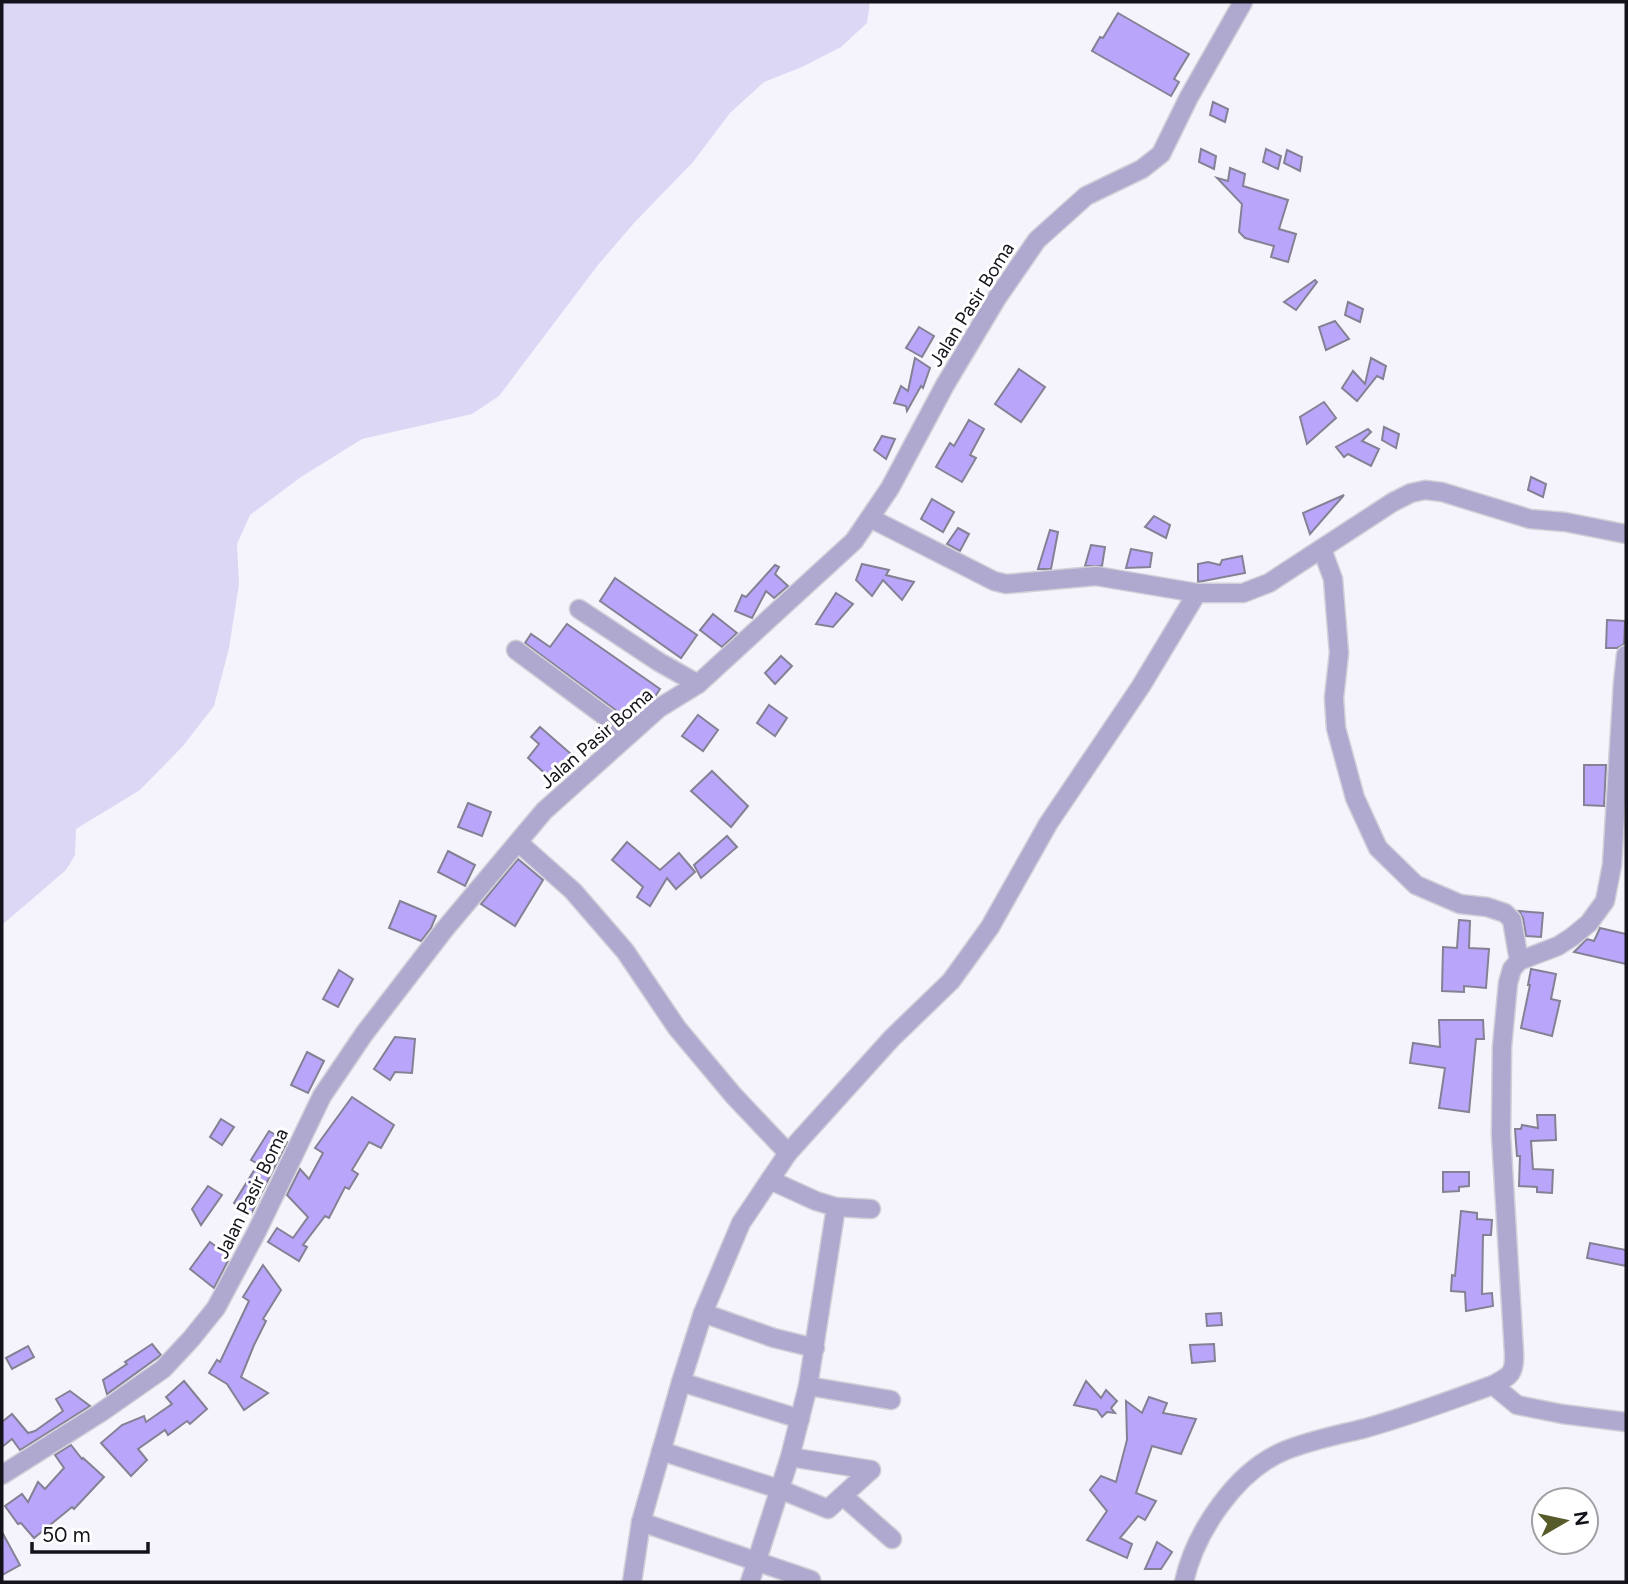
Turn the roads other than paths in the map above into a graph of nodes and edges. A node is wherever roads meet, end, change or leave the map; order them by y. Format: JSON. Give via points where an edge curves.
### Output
{"nodes":[{"id":1,"x":1243,"y":2,"type":"edge"},
{"id":2,"x":870,"y":518,"type":"junction"},
{"id":3,"x":1626,"y":534,"type":"edge"},
{"id":4,"x":1322,"y":549,"type":"junction"},
{"id":5,"x":1197,"y":593,"type":"junction"},
{"id":6,"x":579,"y":609,"type":"dead end"},
{"id":7,"x":516,"y":650,"type":"dead end"},
{"id":8,"x":1626,"y":656,"type":"edge"},
{"id":9,"x":698,"y":684,"type":"junction"},
{"id":10,"x":629,"y":734,"type":"junction"},
{"id":11,"x":519,"y":843,"type":"junction"},
{"id":12,"x":1519,"y":961,"type":"junction"},
{"id":13,"x":788,"y":1153,"type":"junction"},
{"id":14,"x":770,"y":1180,"type":"junction"},
{"id":15,"x":836,"y":1207,"type":"junction"},
{"id":16,"x":871,"y":1209,"type":"dead end"},
{"id":17,"x":703,"y":1313,"type":"junction"},
{"id":18,"x":815,"y":1348,"type":"junction"},
{"id":19,"x":681,"y":1382,"type":"junction"},
{"id":20,"x":1493,"y":1385,"type":"junction"},
{"id":21,"x":808,"y":1386,"type":"junction"},
{"id":22,"x":891,"y":1400,"type":"dead end"},
{"id":23,"x":800,"y":1419,"type":"junction"},
{"id":24,"x":1626,"y":1422,"type":"edge"},
{"id":25,"x":660,"y":1451,"type":"junction"},
{"id":26,"x":790,"y":1457,"type":"junction"},
{"id":27,"x":2,"y":1475,"type":"edge"},
{"id":28,"x":779,"y":1489,"type":"junction"},
{"id":29,"x":843,"y":1496,"type":"junction"},
{"id":30,"x":641,"y":1522,"type":"junction"},
{"id":31,"x":892,"y":1539,"type":"dead end"},
{"id":32,"x":756,"y":1559,"type":"junction"},
{"id":33,"x":811,"y":1580,"type":"dead end"},
{"id":34,"x":632,"y":1582,"type":"edge"},
{"id":35,"x":750,"y":1582,"type":"edge"},
{"id":36,"x":1184,"y":1582,"type":"edge"}],
"edges":[{"from":1,"to":2,"type":"street","name":"Jalan Pasir Boma","via":[[1161,154],[1142,169],[1086,196],[1037,240],[945,384]]},
{"from":2,"to":5,"type":"street","via":[[1006,584],[1096,576]]},
{"from":2,"to":9,"type":"street","name":"Jalan Pasir Boma","via":[[854,541]]},
{"from":3,"to":4,"type":"street","via":[[1530,519],[1425,490],[1393,502]]},
{"from":4,"to":5,"type":"street","via":[[1255,589]]},
{"from":4,"to":12,"type":"street","via":[[1333,579],[1339,653],[1336,729],[1355,798],[1378,848],[1416,885],[1460,904],[1505,913],[1512,920]]},
{"from":5,"to":13,"type":"street","via":[[1048,824],[990,927],[951,981],[892,1038]]},
{"from":6,"to":9,"type":"street"},
{"from":7,"to":10,"type":"street"},
{"from":8,"to":12,"type":"street","via":[[1612,865],[1605,901],[1590,923],[1572,937]]},
{"from":9,"to":10,"type":"street","name":"Jalan Pasir Boma"},
{"from":10,"to":11,"type":"street","name":"Jalan Pasir Boma","via":[[544,811]]},
{"from":11,"to":13,"type":"street","via":[[573,891],[617,941],[677,1028]]},
{"from":11,"to":27,"type":"street","name":"Jalan Pasir Boma","via":[[444,930],[322,1096],[216,1308],[163,1369]]},
{"from":12,"to":20,"type":"street","via":[[1512,969],[1507,993],[1501,1122],[1515,1366],[1510,1376]]},
{"from":13,"to":14,"type":"street"},
{"from":14,"to":15,"type":"street"},
{"from":14,"to":17,"type":"street","via":[[741,1223]]},
{"from":15,"to":16,"type":"street"},
{"from":15,"to":18,"type":"street"},
{"from":17,"to":18,"type":"street"},
{"from":17,"to":19,"type":"street"},
{"from":18,"to":21,"type":"street"},
{"from":19,"to":23,"type":"street"},
{"from":19,"to":25,"type":"street"},
{"from":20,"to":24,"type":"street","via":[[1517,1405]]},
{"from":20,"to":36,"type":"street","via":[[1366,1428],[1312,1440],[1252,1470],[1215,1512],[1196,1546]]},
{"from":21,"to":22,"type":"street"},
{"from":21,"to":23,"type":"street"},
{"from":23,"to":26,"type":"street"},
{"from":25,"to":28,"type":"street"},
{"from":25,"to":30,"type":"street"},
{"from":26,"to":28,"type":"street"},
{"from":26,"to":29,"type":"street","via":[[871,1470]]},
{"from":28,"to":29,"type":"street","via":[[828,1509]]},
{"from":28,"to":32,"type":"street"},
{"from":29,"to":31,"type":"street"},
{"from":30,"to":32,"type":"street"},
{"from":30,"to":34,"type":"street"},
{"from":32,"to":33,"type":"street"},
{"from":32,"to":35,"type":"street"}]}
